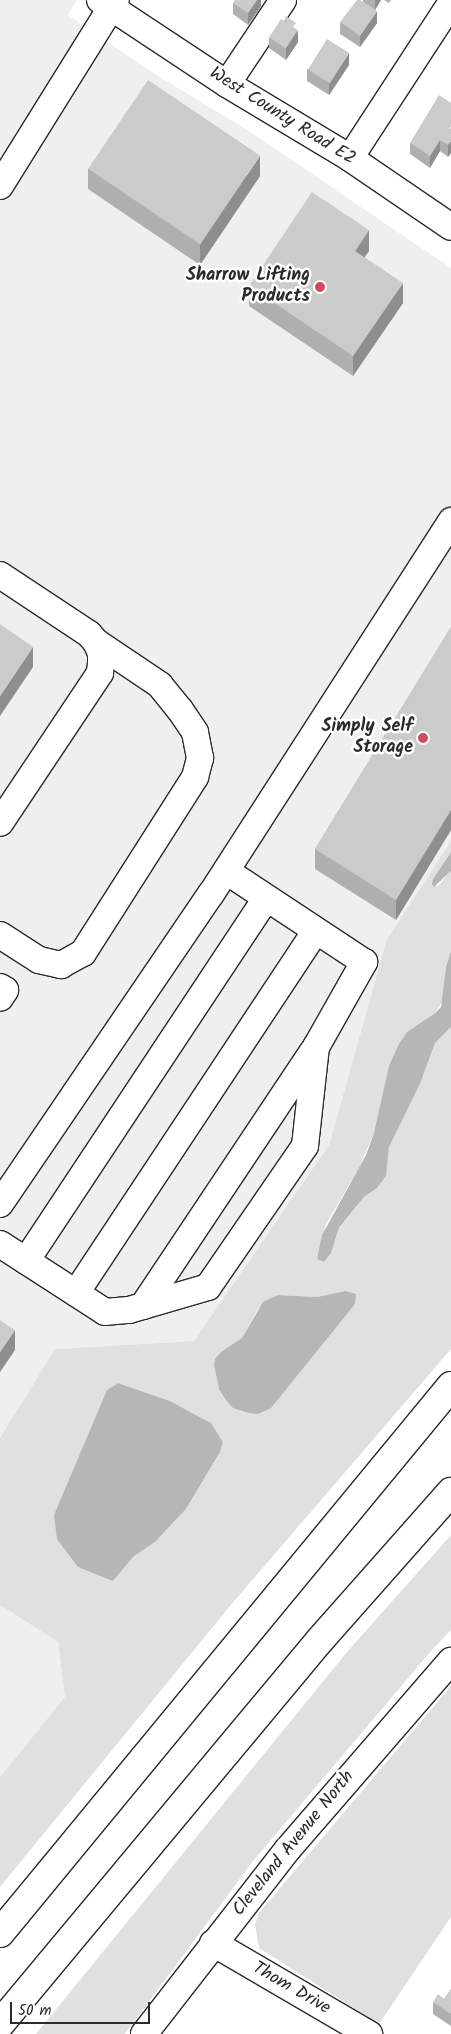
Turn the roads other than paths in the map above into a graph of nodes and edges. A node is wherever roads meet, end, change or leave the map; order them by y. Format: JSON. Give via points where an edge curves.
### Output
{"nodes":[{"id":1,"x":283,"y":0,"type":"edge"},
{"id":2,"x":109,"y":3,"type":"edge"},
{"id":3,"x":451,"y":3,"type":"edge"},
{"id":4,"x":227,"y":84,"type":"junction"},
{"id":5,"x":350,"y":158,"type":"junction"},
{"id":6,"x":0,"y":186,"type":"edge"},
{"id":7,"x":451,"y":227,"type":"edge"},
{"id":8,"x":451,"y":521,"type":"edge"},
{"id":9,"x":443,"y":550,"type":"edge"},
{"id":10,"x":0,"y":574,"type":"edge"},
{"id":11,"x":96,"y":642,"type":"junction"},
{"id":12,"x":0,"y":823,"type":"edge"},
{"id":13,"x":226,"y":871,"type":"junction"},
{"id":14,"x":266,"y":898,"type":"junction"},
{"id":15,"x":316,"y":931,"type":"junction"},
{"id":16,"x":0,"y":935,"type":"edge"},
{"id":17,"x":0,"y":987,"type":"edge"},
{"id":18,"x":0,"y":998,"type":"edge"},
{"id":19,"x":316,"y":1047,"type":"junction"},
{"id":20,"x":0,"y":1204,"type":"edge"},
{"id":21,"x":0,"y":1244,"type":"edge"},
{"id":22,"x":26,"y":1261,"type":"junction"},
{"id":23,"x":76,"y":1293,"type":"junction"},
{"id":24,"x":143,"y":1306,"type":"junction"},
{"id":25,"x":451,"y":1386,"type":"edge"},
{"id":26,"x":451,"y":1492,"type":"edge"},
{"id":27,"x":451,"y":1661,"type":"edge"},
{"id":28,"x":0,"y":1934,"type":"edge"},
{"id":29,"x":213,"y":1943,"type":"junction"},
{"id":30,"x":0,"y":2024,"type":"edge"},
{"id":31,"x":144,"y":2034,"type":"edge"},
{"id":32,"x":369,"y":2034,"type":"edge"}],
"edges":[{"from":1,"to":4,"type":"street"},
{"from":2,"to":4,"type":"street","name":"West County Road E2"},
{"from":2,"to":6,"type":"street"},
{"from":3,"to":5,"type":"street"},
{"from":4,"to":5,"type":"street","name":"West County Road E2"},
{"from":5,"to":7,"type":"street","name":"West County Road E2"},
{"from":8,"to":9,"type":"street"},
{"from":9,"to":13,"type":"street"},
{"from":10,"to":11,"type":"street"},
{"from":11,"to":12,"type":"street","via":[[101,653],[100,673]]},
{"from":11,"to":16,"type":"street","via":[[160,686],[180,710],[195,732],[200,758],[195,777],[83,953],[61,966],[39,960]]},
{"from":13,"to":14,"type":"street"},
{"from":13,"to":20,"type":"street"},
{"from":14,"to":15,"type":"street"},
{"from":14,"to":22,"type":"street"},
{"from":15,"to":19,"type":"street","via":[[364,962]]},
{"from":15,"to":23,"type":"street"},
{"from":17,"to":18,"type":"street","via":[[5,990]]},
{"from":19,"to":24,"type":"street"},
{"from":19,"to":24,"type":"street","via":[[305,1146],[208,1287]]},
{"from":21,"to":22,"type":"street"},
{"from":22,"to":23,"type":"street"},
{"from":23,"to":24,"type":"street","via":[[104,1312]]},
{"from":25,"to":28,"type":"highway"},
{"from":26,"to":30,"type":"highway","via":[[314,1647]]},
{"from":27,"to":29,"type":"street","name":"Cleveland Avenue North","via":[[356,1768]]},
{"from":29,"to":31,"type":"street","name":"Cleveland Avenue North"},
{"from":29,"to":32,"type":"street","name":"Thom Drive"}]}
